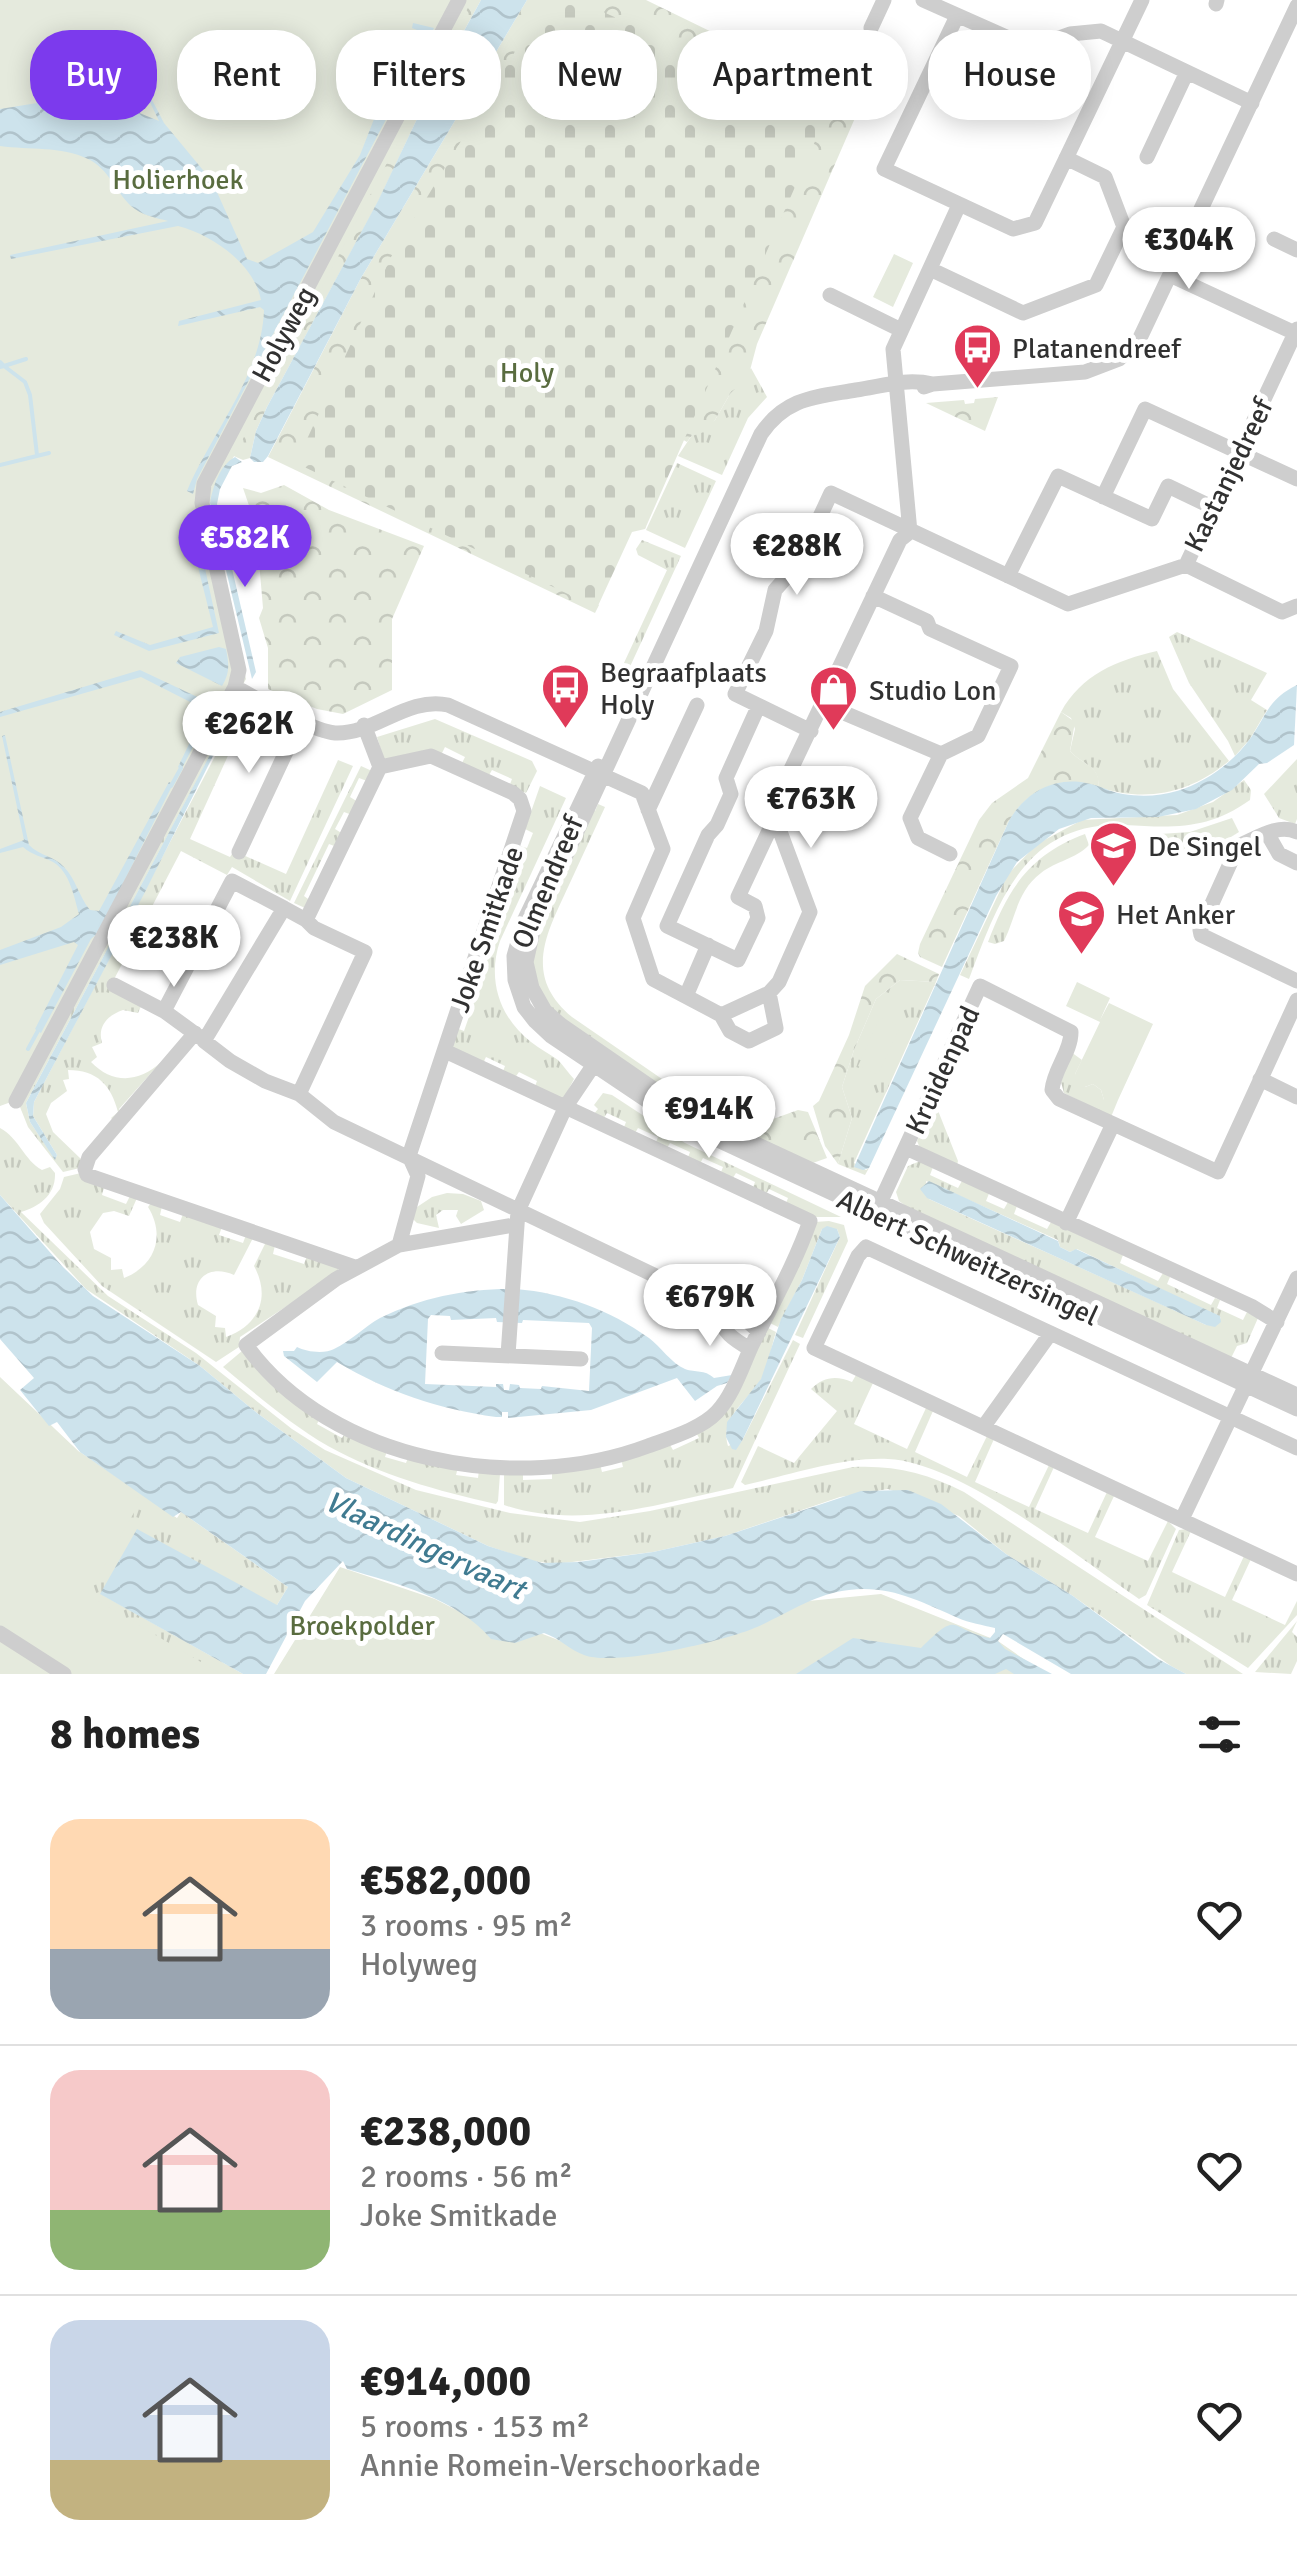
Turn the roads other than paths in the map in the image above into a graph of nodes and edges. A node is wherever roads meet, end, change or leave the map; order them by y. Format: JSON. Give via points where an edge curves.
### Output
{"nodes":[{"id":1,"x":459,"y":0,"type":"edge"},
{"id":2,"x":884,"y":0,"type":"edge"},
{"id":3,"x":923,"y":0,"type":"edge"},
{"id":4,"x":1142,"y":0,"type":"edge"},
{"id":5,"x":1297,"y":6,"type":"edge"},
{"id":6,"x":957,"y":16,"type":"junction"},
{"id":7,"x":871,"y":28,"type":"dead end"},
{"id":8,"x":1121,"y":42,"type":"junction"},
{"id":9,"x":1187,"y":72,"type":"junction"},
{"id":10,"x":1252,"y":103,"type":"junction"},
{"id":11,"x":1147,"y":157,"type":"dead end"},
{"id":12,"x":1066,"y":158,"type":"junction"},
{"id":13,"x":959,"y":205,"type":"junction"},
{"id":14,"x":1274,"y":239,"type":"dead end"},
{"id":15,"x":1297,"y":250,"type":"edge"},
{"id":16,"x":930,"y":269,"type":"junction"},
{"id":17,"x":1172,"y":276,"type":"junction"},
{"id":18,"x":830,"y":296,"type":"dead end"},
{"id":19,"x":901,"y":330,"type":"junction"},
{"id":20,"x":1296,"y":332,"type":"edge"},
{"id":21,"x":898,"y":387,"type":"junction"},
{"id":22,"x":1240,"y":452,"type":"junction"},
{"id":23,"x":1297,"y":480,"type":"edge"},
{"id":24,"x":1104,"y":498,"type":"junction"},
{"id":25,"x":1214,"y":508,"type":"junction"},
{"id":26,"x":910,"y":532,"type":"junction"},
{"id":27,"x":1186,"y":564,"type":"junction"},
{"id":28,"x":1008,"y":576,"type":"junction"},
{"id":29,"x":873,"y":596,"type":"junction"},
{"id":30,"x":1297,"y":606,"type":"edge"},
{"id":31,"x":234,"y":687,"type":"junction"},
{"id":32,"x":822,"y":704,"type":"junction"},
{"id":33,"x":697,"y":705,"type":"dead end"},
{"id":34,"x":758,"y":707,"type":"junction"},
{"id":35,"x":301,"y":720,"type":"junction"},
{"id":36,"x":364,"y":726,"type":"junction"},
{"id":37,"x":811,"y":731,"type":"junction"},
{"id":38,"x":942,"y":754,"type":"junction"},
{"id":39,"x":380,"y":767,"type":"junction"},
{"id":40,"x":600,"y":774,"type":"junction"},
{"id":41,"x":648,"y":810,"type":"junction"},
{"id":42,"x":775,"y":818,"type":"junction"},
{"id":43,"x":1272,"y":831,"type":"junction"},
{"id":44,"x":1297,"y":832,"type":"edge"},
{"id":45,"x":239,"y":852,"type":"dead end"},
{"id":46,"x":950,"y":854,"type":"dead end"},
{"id":47,"x":1297,"y":863,"type":"edge"},
{"id":48,"x":284,"y":908,"type":"junction"},
{"id":49,"x":306,"y":920,"type":"junction"},
{"id":50,"x":708,"y":946,"type":"junction"},
{"id":51,"x":1297,"y":981,"type":"edge"},
{"id":52,"x":114,"y":985,"type":"dead end"},
{"id":53,"x":769,"y":994,"type":"junction"},
{"id":54,"x":686,"y":996,"type":"junction"},
{"id":55,"x":1297,"y":1000,"type":"edge"},
{"id":56,"x":164,"y":1011,"type":"junction"},
{"id":57,"x":722,"y":1015,"type":"junction"},
{"id":58,"x":199,"y":1037,"type":"junction"},
{"id":59,"x":444,"y":1051,"type":"junction"},
{"id":60,"x":597,"y":1059,"type":"junction"},
{"id":61,"x":1260,"y":1079,"type":"junction"},
{"id":62,"x":299,"y":1094,"type":"junction"},
{"id":63,"x":1297,"y":1097,"type":"edge"},
{"id":64,"x":16,"y":1101,"type":"dead end"},
{"id":65,"x":566,"y":1106,"type":"junction"},
{"id":66,"x":1113,"y":1124,"type":"junction"},
{"id":67,"x":906,"y":1148,"type":"junction"},
{"id":68,"x":408,"y":1156,"type":"junction"},
{"id":69,"x":878,"y":1207,"type":"junction"},
{"id":70,"x":516,"y":1218,"type":"junction"},
{"id":71,"x":1066,"y":1223,"type":"junction"},
{"id":72,"x":398,"y":1245,"type":"junction"},
{"id":73,"x":355,"y":1267,"type":"junction"},
{"id":74,"x":1297,"y":1278,"type":"edge"},
{"id":75,"x":718,"y":1313,"type":"junction"},
{"id":76,"x":1277,"y":1322,"type":"junction"},
{"id":77,"x":759,"y":1332,"type":"junction"},
{"id":78,"x":1050,"y":1334,"type":"junction"},
{"id":79,"x":750,"y":1349,"type":"junction"},
{"id":80,"x":442,"y":1353,"type":"dead end"},
{"id":81,"x":508,"y":1355,"type":"junction"},
{"id":82,"x":581,"y":1360,"type":"dead end"},
{"id":83,"x":1248,"y":1380,"type":"junction"},
{"id":84,"x":1297,"y":1395,"type":"edge"},
{"id":85,"x":1297,"y":1409,"type":"edge"},
{"id":86,"x":1230,"y":1417,"type":"junction"},
{"id":87,"x":984,"y":1426,"type":"junction"},
{"id":88,"x":1297,"y":1448,"type":"edge"},
{"id":89,"x":1182,"y":1520,"type":"junction"},
{"id":90,"x":1297,"y":1574,"type":"edge"},
{"id":91,"x":0,"y":1633,"type":"edge"},
{"id":92,"x":64,"y":1674,"type":"edge"}],
"edges":[{"from":1,"to":31,"type":"street","name":"Holyweg","via":[[204,484],[202,503],[239,670]]},
{"from":2,"to":7,"type":"street"},
{"from":3,"to":6,"type":"street"},
{"from":4,"to":8,"type":"street"},
{"from":5,"to":10,"type":"street","name":"Olmendreef"},
{"from":6,"to":8,"type":"street","via":[[1031,48],[1087,31]]},
{"from":6,"to":13,"type":"street","via":[[884,169]]},
{"from":8,"to":9,"type":"street"},
{"from":8,"to":12,"type":"street"},
{"from":9,"to":10,"type":"street"},
{"from":9,"to":11,"type":"street"},
{"from":10,"to":17,"type":"street","name":"Olmendreef"},
{"from":12,"to":13,"type":"street","via":[[1034,222],[1013,229]]},
{"from":12,"to":16,"type":"street","via":[[1106,177],[1124,227],[1096,285],[1023,313]]},
{"from":13,"to":16,"type":"street"},
{"from":14,"to":15,"type":"street"},
{"from":16,"to":19,"type":"street"},
{"from":17,"to":20,"type":"street"},
{"from":17,"to":21,"type":"street","name":"Olmendreef","via":[[1139,340],[1103,366]]},
{"from":18,"to":19,"type":"street"},
{"from":19,"to":21,"type":"street","via":[[892,348]]},
{"from":20,"to":22,"type":"street","name":"Kastanjedreef"},
{"from":21,"to":26,"type":"street"},
{"from":21,"to":40,"type":"street","name":"Olmendreef","via":[[803,398],[768,422]]},
{"from":22,"to":23,"type":"street"},
{"from":22,"to":24,"type":"street","via":[[1146,409]]},
{"from":22,"to":25,"type":"street","name":"Kastanjedreef"},
{"from":24,"to":25,"type":"street","via":[[1152,519],[1168,486]]},
{"from":24,"to":28,"type":"street","via":[[1058,476]]},
{"from":25,"to":27,"type":"street","name":"Kastanjedreef"},
{"from":26,"to":28,"type":"street","name":"Kastanjedreef"},
{"from":26,"to":29,"type":"street"},
{"from":26,"to":34,"type":"street","via":[[831,493],[798,564],[775,590],[766,630],[735,694]]},
{"from":27,"to":28,"type":"street","name":"Kastanjedreef","via":[[1068,604]]},
{"from":27,"to":30,"type":"street","via":[[1282,612]]},
{"from":29,"to":32,"type":"street"},
{"from":29,"to":38,"type":"street","via":[[1011,666],[978,736]]},
{"from":31,"to":35,"type":"street"},
{"from":31,"to":64,"type":"street"},
{"from":32,"to":37,"type":"street"},
{"from":32,"to":38,"type":"street"},
{"from":33,"to":41,"type":"street"},
{"from":34,"to":37,"type":"street"},
{"from":34,"to":50,"type":"street","via":[[726,778],[732,794],[667,926]]},
{"from":35,"to":36,"type":"street","via":[[338,733]]},
{"from":35,"to":45,"type":"street"},
{"from":36,"to":39,"type":"street"},
{"from":36,"to":40,"type":"street","via":[[438,703]]},
{"from":37,"to":42,"type":"street","via":[[774,806]]},
{"from":38,"to":46,"type":"street","via":[[910,818],[918,838]]},
{"from":39,"to":49,"type":"street"},
{"from":39,"to":59,"type":"street","name":"Joke Smitkade","via":[[431,756],[523,805],[524,819]]},
{"from":40,"to":41,"type":"street","via":[[642,793]]},
{"from":40,"to":60,"type":"street","name":"Olmendreef","via":[[535,922],[526,962],[545,1010]]},
{"from":41,"to":54,"type":"street","via":[[664,849],[632,918],[653,979]]},
{"from":42,"to":50,"type":"street","via":[[738,897],[755,906],[758,918],[738,960]]},
{"from":42,"to":53,"type":"street","via":[[810,912]]},
{"from":43,"to":44,"type":"street"},
{"from":43,"to":47,"type":"street","via":[[1279,854]]},
{"from":43,"to":51,"type":"street","via":[[1238,846],[1200,930]]},
{"from":48,"to":49,"type":"street"},
{"from":48,"to":56,"type":"street","via":[[232,882]]},
{"from":48,"to":58,"type":"street"},
{"from":49,"to":62,"type":"street","via":[[365,952]]},
{"from":50,"to":54,"type":"street"},
{"from":52,"to":56,"type":"street"},
{"from":53,"to":57,"type":"street"},
{"from":53,"to":57,"type":"street","via":[[776,1028],[748,1042]]},
{"from":54,"to":57,"type":"street"},
{"from":55,"to":61,"type":"street","name":"Kruidenpad"},
{"from":56,"to":58,"type":"street"},
{"from":58,"to":62,"type":"street","via":[[230,1062]]},
{"from":58,"to":73,"type":"street","via":[[88,1157],[88,1175]]},
{"from":59,"to":65,"type":"street"},
{"from":59,"to":68,"type":"street","name":"Joke Smitkade"},
{"from":60,"to":65,"type":"street"},
{"from":60,"to":69,"type":"street","name":"Albert Schweitzersingel"},
{"from":61,"to":63,"type":"street"},
{"from":61,"to":66,"type":"street","name":"Kruidenpad","via":[[1218,1172]]},
{"from":62,"to":68,"type":"street","via":[[334,1122]]},
{"from":65,"to":70,"type":"street"},
{"from":65,"to":77,"type":"street","via":[[810,1221]]},
{"from":66,"to":67,"type":"street","name":"Kruidenpad","via":[[1052,1090],[1072,1040],[1066,1026],[980,986]]},
{"from":66,"to":71,"type":"street"},
{"from":67,"to":69,"type":"street","name":"Kruidenpad"},
{"from":67,"to":71,"type":"street","name":"Kruidenpad"},
{"from":68,"to":70,"type":"street"},
{"from":68,"to":72,"type":"street","name":"Joke Smitkade","via":[[418,1176]]},
{"from":69,"to":83,"type":"street","name":"Albert Schweitzersingel"},
{"from":70,"to":72,"type":"street"},
{"from":70,"to":75,"type":"street","via":[[683,1289]]},
{"from":70,"to":81,"type":"street"},
{"from":71,"to":76,"type":"street","name":"Kruidenpad"},
{"from":72,"to":73,"type":"street"},
{"from":73,"to":79,"type":"street","via":[[246,1345],[260,1366],[323,1413],[436,1460],[553,1468],[642,1448],[716,1413]]},
{"from":74,"to":76,"type":"street"},
{"from":75,"to":77,"type":"street","via":[[742,1316]]},
{"from":75,"to":79,"type":"street","via":[[731,1338]]},
{"from":76,"to":83,"type":"street"},
{"from":77,"to":79,"type":"street"},
{"from":78,"to":86,"type":"street"},
{"from":78,"to":87,"type":"street"},
{"from":78,"to":87,"type":"street","via":[[866,1247],[858,1256],[814,1348]]},
{"from":80,"to":81,"type":"street"},
{"from":81,"to":82,"type":"street"},
{"from":83,"to":84,"type":"street","name":"Albert Schweitzersingel"},
{"from":83,"to":85,"type":"street","name":"Albert Schweitzersingel"},
{"from":83,"to":86,"type":"street"},
{"from":86,"to":88,"type":"street"},
{"from":86,"to":89,"type":"street"},
{"from":87,"to":89,"type":"street"},
{"from":89,"to":90,"type":"street"},
{"from":91,"to":92,"type":"street"}]}
